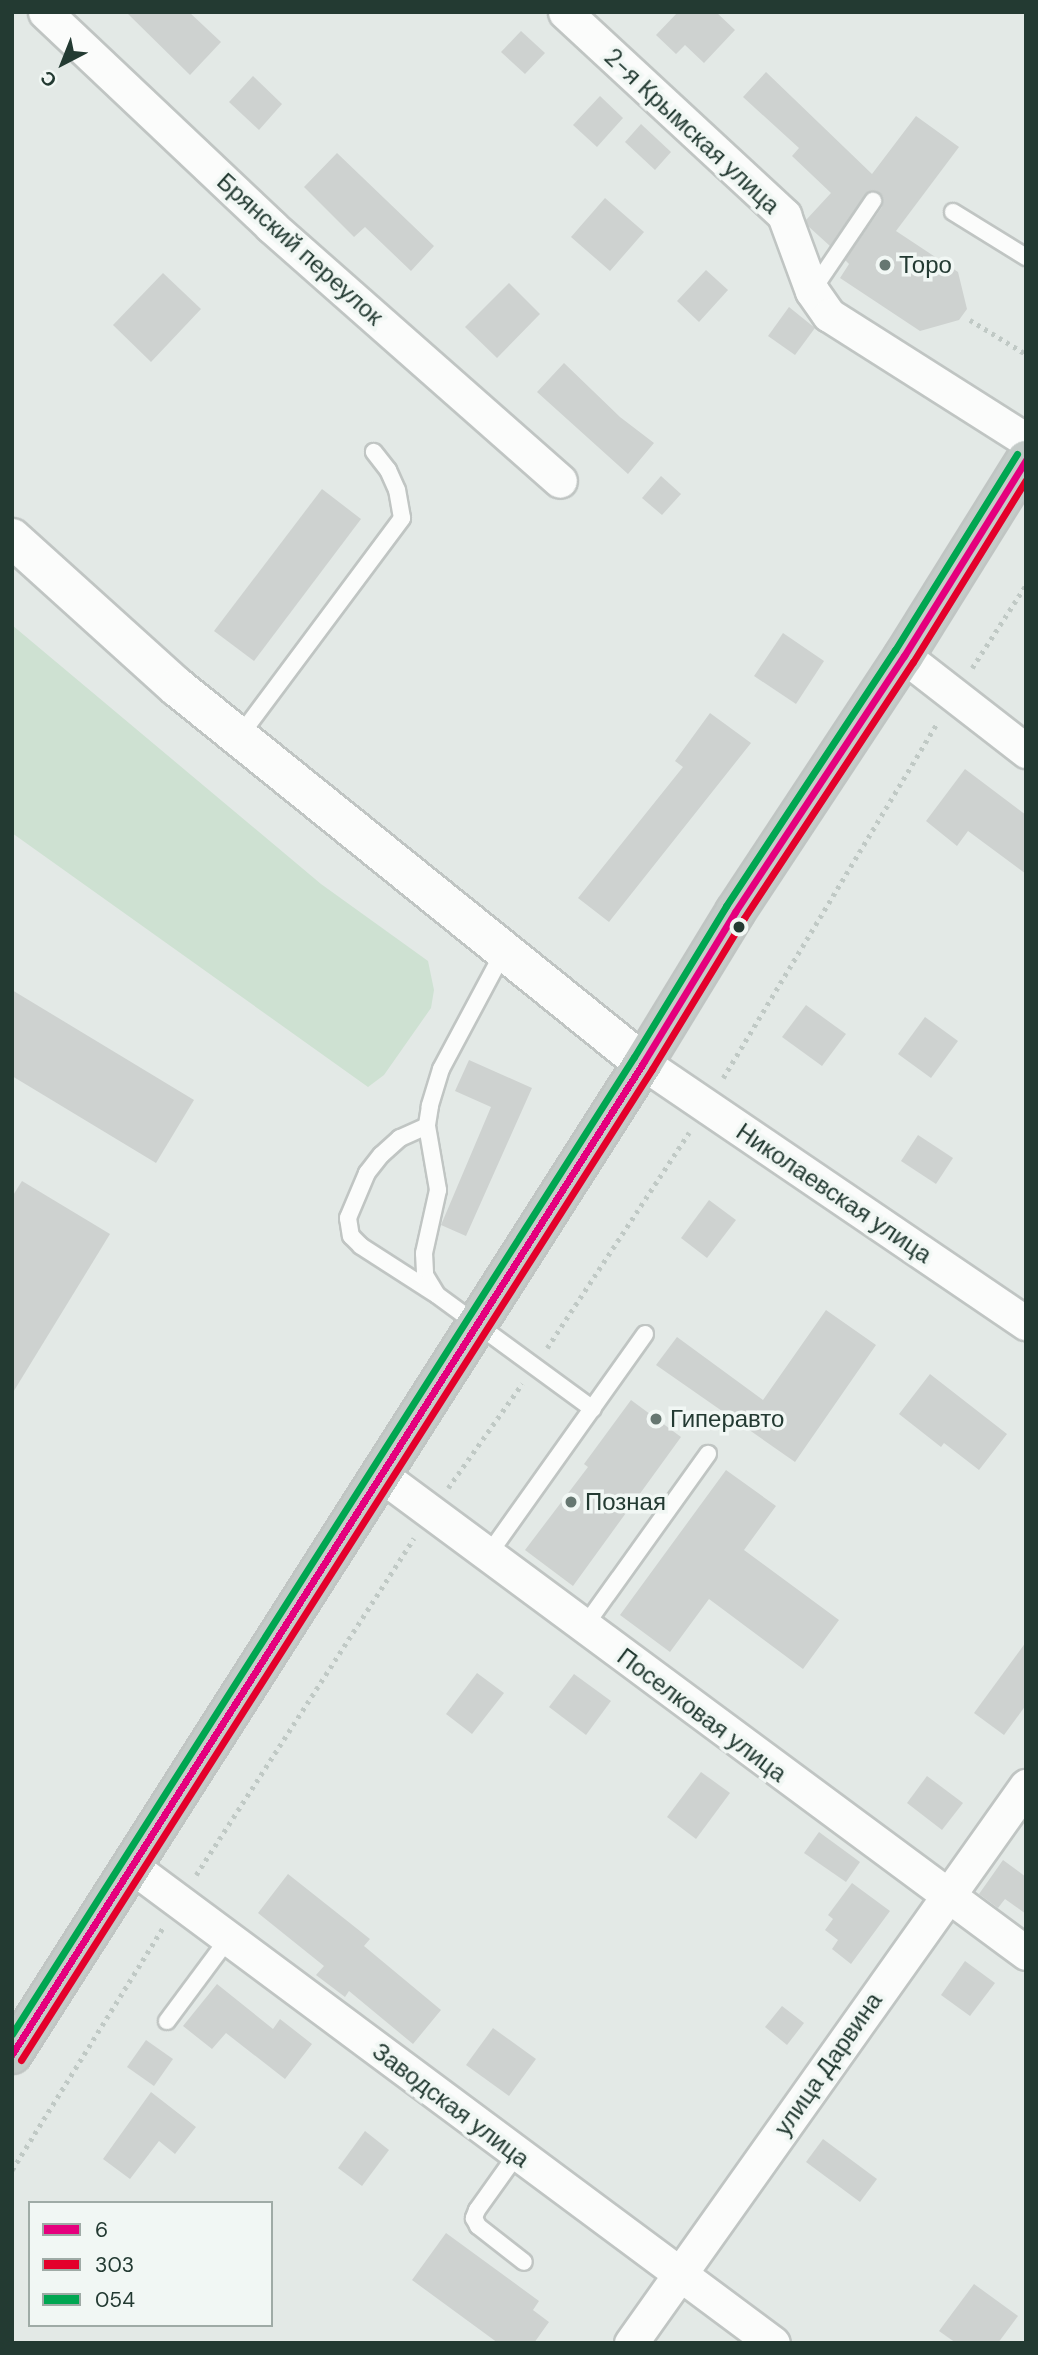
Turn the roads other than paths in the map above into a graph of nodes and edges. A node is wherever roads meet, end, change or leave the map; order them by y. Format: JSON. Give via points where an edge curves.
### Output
{"nodes":[{"id":1,"x":45,"y":12,"type":"edge"},
{"id":2,"x":565,"y":12,"type":"edge"},
{"id":3,"x":873,"y":201,"type":"dead end"},
{"id":4,"x":953,"y":212,"type":"dead end"},
{"id":5,"x":1026,"y":257,"type":"edge"},
{"id":6,"x":812,"y":291,"type":"junction"},
{"id":7,"x":1026,"y":440,"type":"edge"},
{"id":8,"x":374,"y":452,"type":"dead end"},
{"id":9,"x":1026,"y":460,"type":"edge"},
{"id":10,"x":560,"y":481,"type":"dead end"},
{"id":11,"x":12,"y":538,"type":"edge"},
{"id":12,"x":904,"y":656,"type":"junction"},
{"id":13,"x":239,"y":737,"type":"junction"},
{"id":14,"x":1026,"y":751,"type":"edge"},
{"id":15,"x":504,"y":951,"type":"junction"},
{"id":16,"x":643,"y":1063,"type":"junction"},
{"id":17,"x":427,"y":1125,"type":"junction"},
{"id":18,"x":437,"y":1295,"type":"junction"},
{"id":19,"x":477,"y":1323,"type":"junction"},
{"id":20,"x":1026,"y":1323,"type":"edge"},
{"id":21,"x":645,"y":1334,"type":"dead end"},
{"id":22,"x":593,"y":1409,"type":"junction"},
{"id":23,"x":708,"y":1454,"type":"dead end"},
{"id":24,"x":381,"y":1475,"type":"junction"},
{"id":25,"x":488,"y":1555,"type":"junction"},
{"id":26,"x":584,"y":1628,"type":"junction"},
{"id":27,"x":1026,"y":1786,"type":"edge"},
{"id":28,"x":130,"y":1865,"type":"junction"},
{"id":29,"x":946,"y":1897,"type":"junction"},
{"id":30,"x":228,"y":1939,"type":"junction"},
{"id":31,"x":1026,"y":1953,"type":"edge"},
{"id":32,"x":167,"y":2021,"type":"dead end"},
{"id":33,"x":12,"y":2054,"type":"edge"},
{"id":34,"x":517,"y":2154,"type":"junction"},
{"id":35,"x":524,"y":2262,"type":"dead end"},
{"id":36,"x":678,"y":2275,"type":"junction"},
{"id":37,"x":631,"y":2343,"type":"edge"},
{"id":38,"x":773,"y":2343,"type":"edge"}],
"edges":[{"from":1,"to":10,"type":"street","name":"Брянский переулок","via":[[271,226]]},
{"from":2,"to":6,"type":"street","name":"2-я Крымская улица","via":[[784,215]]},
{"from":3,"to":6,"type":"lane"},
{"from":4,"to":5,"type":"lane"},
{"from":6,"to":7,"type":"street","name":"2-я Крымская улица","via":[[829,315]]},
{"from":8,"to":13,"type":"lane","via":[[397,490],[402,518]]},
{"from":9,"to":12,"type":"highway"},
{"from":11,"to":13,"type":"main road"},
{"from":12,"to":14,"type":"street"},
{"from":12,"to":16,"type":"highway","via":[[735,912]]},
{"from":13,"to":15,"type":"main road"},
{"from":15,"to":16,"type":"main road"},
{"from":15,"to":17,"type":"lane","via":[[441,1069]]},
{"from":16,"to":19,"type":"highway"},
{"from":16,"to":20,"type":"street","name":"Николаевская улица"},
{"from":17,"to":18,"type":"lane","via":[[438,1190],[424,1253],[425,1275]]},
{"from":17,"to":18,"type":"lane","via":[[400,1138],[381,1155],[367,1173],[348,1218],[351,1236],[361,1246]]},
{"from":18,"to":19,"type":"lane"},
{"from":19,"to":22,"type":"lane"},
{"from":19,"to":24,"type":"highway"},
{"from":21,"to":22,"type":"lane"},
{"from":22,"to":25,"type":"lane"},
{"from":23,"to":26,"type":"lane"},
{"from":24,"to":25,"type":"street","name":"Поселковая улица"},
{"from":24,"to":28,"type":"highway"},
{"from":25,"to":26,"type":"street","name":"Поселковая улица"},
{"from":26,"to":29,"type":"street","name":"Поселковая улица"},
{"from":27,"to":29,"type":"street","name":"улица Дарвина"},
{"from":28,"to":30,"type":"street","name":"Заводская улица"},
{"from":28,"to":33,"type":"highway"},
{"from":29,"to":31,"type":"street","name":"Поселковая улица"},
{"from":29,"to":36,"type":"street","name":"улица Дарвина"},
{"from":30,"to":32,"type":"lane"},
{"from":30,"to":34,"type":"street","name":"Заводская улица"},
{"from":34,"to":35,"type":"lane","via":[[474,2218]]},
{"from":34,"to":36,"type":"street","name":"Заводская улица"},
{"from":36,"to":37,"type":"street","name":"улица Дарвина"},
{"from":36,"to":38,"type":"street","name":"Заводская улица"}]}
